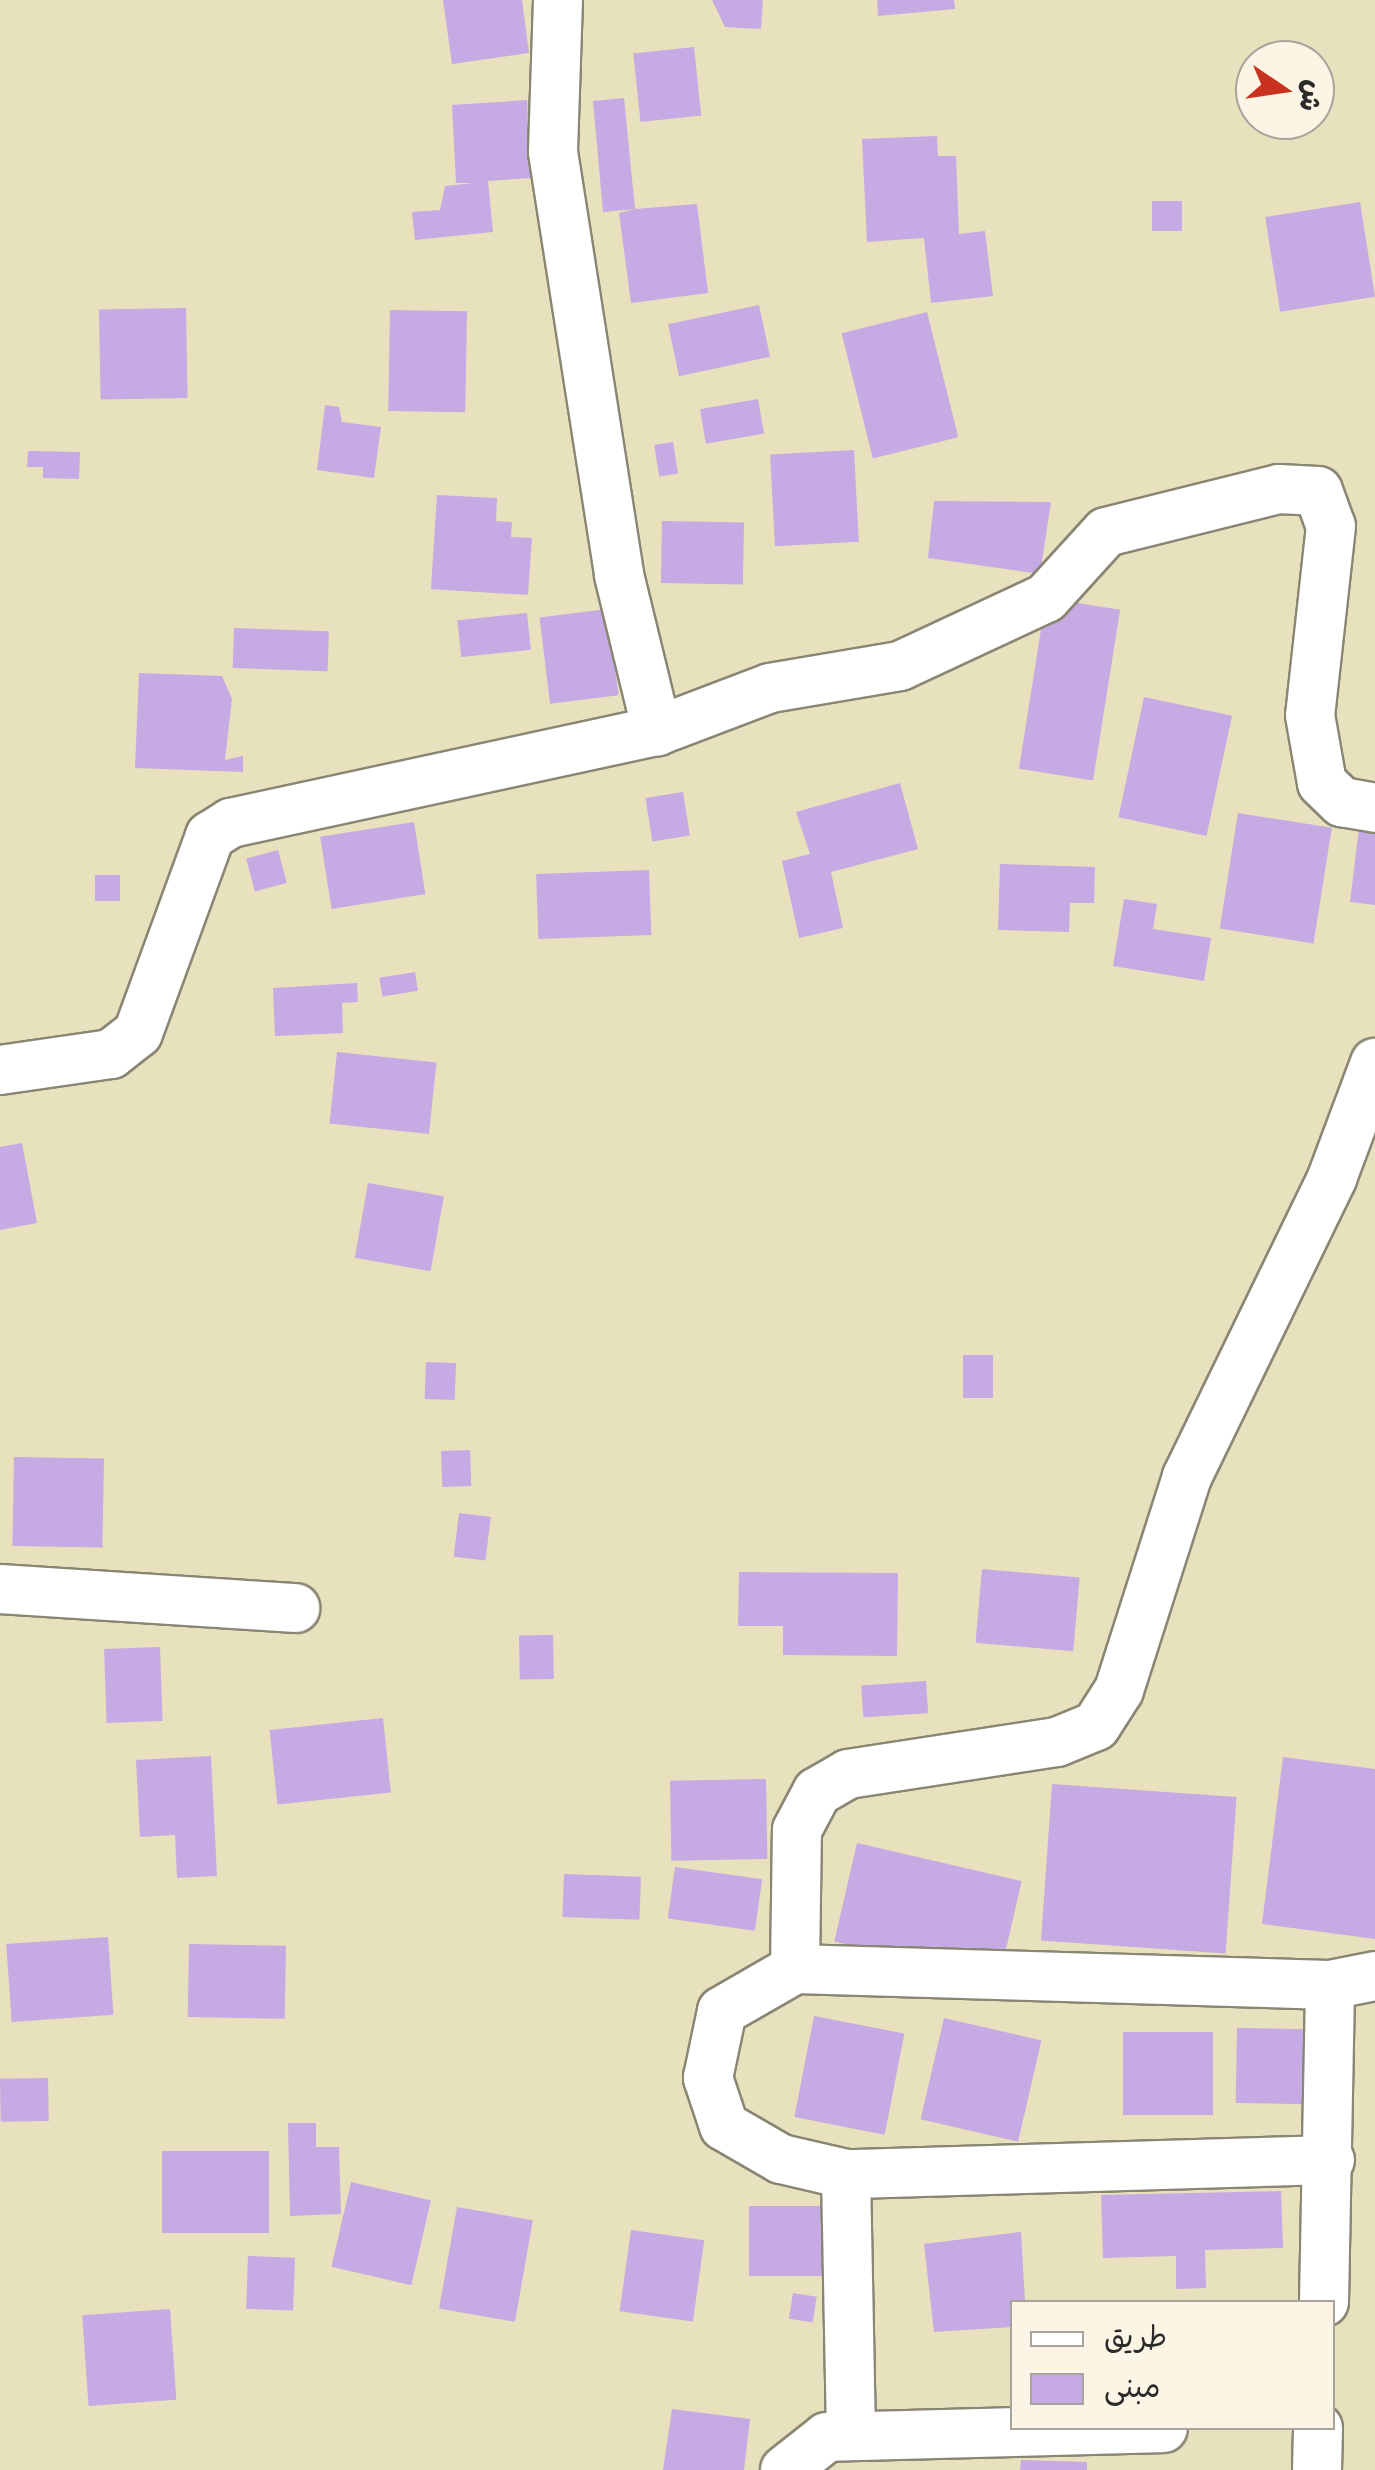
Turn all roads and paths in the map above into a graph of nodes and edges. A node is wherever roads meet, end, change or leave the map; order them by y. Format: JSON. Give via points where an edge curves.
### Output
{"nodes":[{"id":1,"x":558,"y":0,"type":"edge"},
{"id":2,"x":657,"y":731,"type":"junction"},
{"id":3,"x":1375,"y":808,"type":"edge"},
{"id":4,"x":1375,"y":1064,"type":"edge"},
{"id":5,"x":0,"y":1070,"type":"edge"},
{"id":6,"x":0,"y":1589,"type":"edge"},
{"id":7,"x":295,"y":1608,"type":"dead end"},
{"id":8,"x":795,"y":1969,"type":"junction"},
{"id":9,"x":1352,"y":1981,"type":"edge"},
{"id":10,"x":1330,"y":2160,"type":"junction"},
{"id":11,"x":846,"y":2174,"type":"junction"},
{"id":12,"x":1324,"y":2300,"type":"edge"},
{"id":13,"x":1074,"y":2430,"type":"edge"},
{"id":14,"x":1318,"y":2430,"type":"edge"},
{"id":15,"x":851,"y":2435,"type":"junction"},
{"id":16,"x":785,"y":2470,"type":"edge"},
{"id":17,"x":1316,"y":2470,"type":"edge"}],
"edges":[{"from":1,"to":2,"type":"street","via":[[553,152],[619,575]]},
{"from":2,"to":3,"type":"street","via":[[770,688],[900,666],[1046,598],[1106,532],[1279,489],[1318,491],[1331,526],[1310,715],[1315,758],[1322,783],[1342,802]]},
{"from":2,"to":5,"type":"street","via":[[231,824],[210,836],[138,1033],[111,1054]]},
{"from":4,"to":8,"type":"street","via":[[1332,1178],[1187,1477],[1119,1690],[1096,1726],[1057,1742],[848,1774],[818,1792],[796,1830]]},
{"from":6,"to":7,"type":"street"},
{"from":8,"to":9,"type":"street"},
{"from":8,"to":11,"type":"street","via":[[722,2011],[708,2078],[724,2126],[781,2158]]},
{"from":9,"to":10,"type":"street"},
{"from":10,"to":11,"type":"street"},
{"from":10,"to":12,"type":"street"},
{"from":11,"to":15,"type":"street"},
{"from":13,"to":15,"type":"street"},
{"from":14,"to":17,"type":"street"},
{"from":15,"to":16,"type":"street","via":[[811,2446]]}]}
